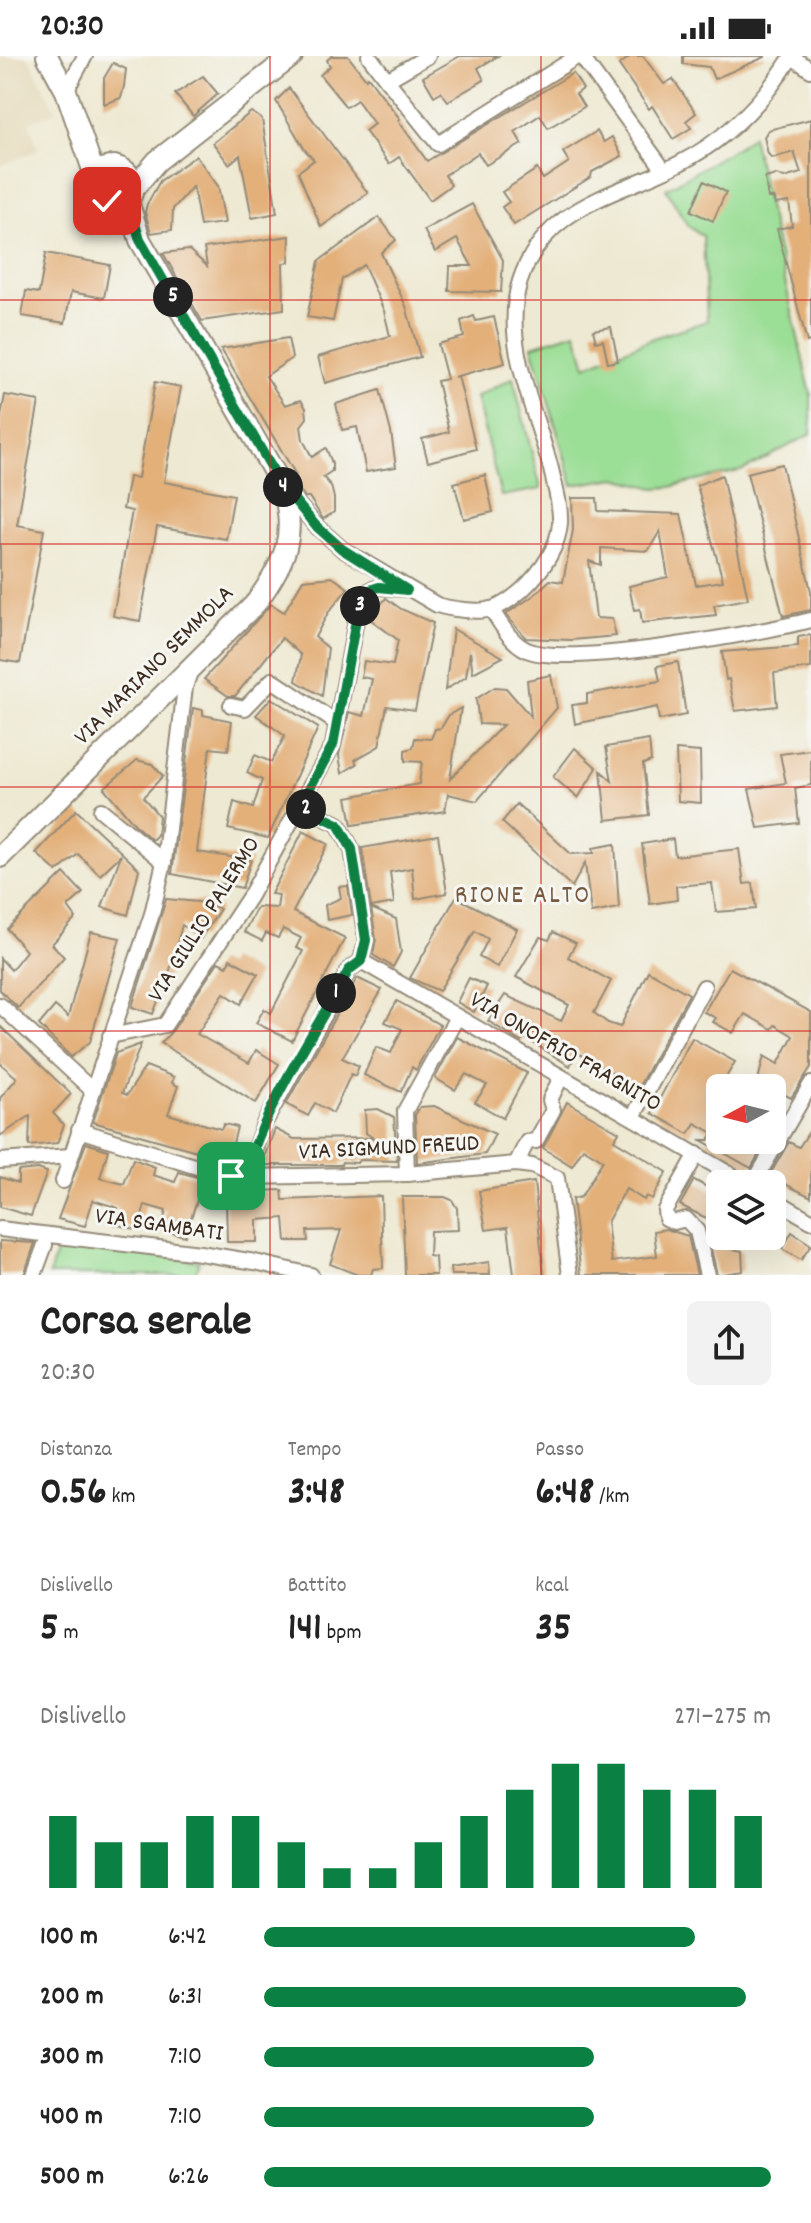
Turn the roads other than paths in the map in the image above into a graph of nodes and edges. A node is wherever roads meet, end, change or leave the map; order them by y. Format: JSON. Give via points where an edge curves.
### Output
{"nodes":[{"id":1,"x":47,"y":56,"type":"edge"},
{"id":2,"x":85,"y":56,"type":"edge"},
{"id":3,"x":292,"y":56,"type":"edge"},
{"id":4,"x":369,"y":56,"type":"edge"},
{"id":5,"x":428,"y":56,"type":"edge"},
{"id":6,"x":580,"y":56,"type":"edge"},
{"id":7,"x":792,"y":57,"type":"edge"},
{"id":8,"x":811,"y":70,"type":"edge"},
{"id":9,"x":387,"y":80,"type":"junction"},
{"id":10,"x":66,"y":91,"type":"junction"},
{"id":11,"x":157,"y":161,"type":"junction"},
{"id":12,"x":124,"y":169,"type":"junction"},
{"id":13,"x":664,"y":170,"type":"junction"},
{"id":14,"x":99,"y":174,"type":"junction"},
{"id":15,"x":131,"y":194,"type":"junction"},
{"id":16,"x":281,"y":484,"type":"junction"},
{"id":17,"x":407,"y":590,"type":"junction"},
{"id":18,"x":491,"y":609,"type":"junction"},
{"id":19,"x":811,"y":620,"type":"edge"},
{"id":20,"x":193,"y":664,"type":"junction"},
{"id":21,"x":231,"y":705,"type":"dead end"},
{"id":22,"x":338,"y":724,"type":"junction"},
{"id":23,"x":300,"y":806,"type":"junction"},
{"id":24,"x":101,"y":810,"type":"dead end"},
{"id":25,"x":25,"y":831,"type":"junction"},
{"id":26,"x":0,"y":839,"type":"edge"},
{"id":27,"x":0,"y":857,"type":"edge"},
{"id":28,"x":164,"y":862,"type":"junction"},
{"id":29,"x":361,"y":961,"type":"junction"},
{"id":30,"x":704,"y":987,"type":"dead end"},
{"id":31,"x":0,"y":1005,"type":"edge"},
{"id":32,"x":457,"y":1017,"type":"junction"},
{"id":33,"x":110,"y":1036,"type":"junction"},
{"id":34,"x":561,"y":1077,"type":"junction"},
{"id":35,"x":811,"y":1084,"type":"edge"},
{"id":36,"x":92,"y":1090,"type":"junction"},
{"id":37,"x":633,"y":1117,"type":"junction"},
{"id":38,"x":79,"y":1130,"type":"junction"},
{"id":39,"x":697,"y":1154,"type":"junction"},
{"id":40,"x":71,"y":1156,"type":"junction"},
{"id":41,"x":0,"y":1161,"type":"edge"},
{"id":42,"x":516,"y":1164,"type":"junction"},
{"id":43,"x":724,"y":1170,"type":"edge"},
{"id":44,"x":761,"y":1170,"type":"edge"},
{"id":45,"x":407,"y":1174,"type":"junction"},
{"id":46,"x":244,"y":1177,"type":"junction"},
{"id":47,"x":63,"y":1181,"type":"dead end"},
{"id":48,"x":786,"y":1206,"type":"edge"},
{"id":49,"x":811,"y":1221,"type":"edge"},
{"id":50,"x":0,"y":1229,"type":"edge"},
{"id":51,"x":45,"y":1245,"type":"dead end"},
{"id":52,"x":34,"y":1275,"type":"edge"},
{"id":53,"x":311,"y":1275,"type":"edge"},
{"id":54,"x":570,"y":1275,"type":"edge"},
{"id":55,"x":707,"y":1275,"type":"edge"}],
"edges":[{"from":1,"to":10,"type":"main road"},
{"from":2,"to":10,"type":"street"},
{"from":3,"to":11,"type":"main road"},
{"from":4,"to":9,"type":"street"},
{"from":5,"to":9,"type":"street"},
{"from":6,"to":9,"type":"street","via":[[438,144]]},
{"from":6,"to":13,"type":"street"},
{"from":7,"to":8,"type":"street"},
{"from":7,"to":13,"type":"street","via":[[736,125]]},
{"from":10,"to":14,"type":"main road"},
{"from":11,"to":12,"type":"main road"},
{"from":11,"to":15,"type":"main road"},
{"from":12,"to":14,"type":"main road","via":[[114,166]]},
{"from":12,"to":15,"type":"main road","via":[[131,177]]},
{"from":13,"to":18,"type":"street","via":[[571,213],[531,254],[520,281],[514,307],[519,358],[558,497],[560,524],[537,576]]},
{"from":14,"to":15,"type":"main road","via":[[107,201],[118,205]]},
{"from":15,"to":16,"type":"main road","name":"VIA MARIANO SEMMOLA","via":[[140,240]]},
{"from":16,"to":17,"type":"street","via":[[342,549]]},
{"from":16,"to":20,"type":"main road","name":"VIA MARIANO SEMMOLA","via":[[289,514],[286,554],[255,604]]},
{"from":17,"to":18,"type":"street","via":[[449,609]]},
{"from":17,"to":22,"type":"street","name":"VIA GIULIO PALERMO","via":[[379,587],[363,597]]},
{"from":18,"to":19,"type":"street","via":[[523,649],[552,656],[677,643]]},
{"from":20,"to":25,"type":"main road","name":"VIA MARIANO SEMMOLA"},
{"from":20,"to":28,"type":"street","via":[[185,687]]},
{"from":21,"to":22,"type":"street","via":[[245,708],[272,680]]},
{"from":22,"to":23,"type":"street","name":"VIA GIULIO PALERMO","via":[[333,745]]},
{"from":23,"to":29,"type":"street","via":[[338,824],[352,849],[366,940]]},
{"from":23,"to":33,"type":"street","name":"VIA GIULIO PALERMO","via":[[250,896],[165,1025]]},
{"from":24,"to":28,"type":"street"},
{"from":25,"to":26,"type":"main road"},
{"from":25,"to":27,"type":"main road","name":"VIA MARIANO SEMMOLA"},
{"from":28,"to":33,"type":"street"},
{"from":29,"to":32,"type":"street","name":"VIA ONOFRIO FRAGNITO"},
{"from":29,"to":46,"type":"street","via":[[349,970],[264,1124]]},
{"from":30,"to":37,"type":"street"},
{"from":31,"to":36,"type":"street"},
{"from":32,"to":34,"type":"street","name":"VIA ONOFRIO FRAGNITO"},
{"from":32,"to":45,"type":"street","via":[[405,1111]]},
{"from":33,"to":36,"type":"street"},
{"from":34,"to":37,"type":"street","name":"VIA ONOFRIO FRAGNITO"},
{"from":34,"to":42,"type":"street","via":[[550,1100],[553,1110]]},
{"from":35,"to":44,"type":"street"},
{"from":36,"to":38,"type":"street"},
{"from":37,"to":39,"type":"street","name":"VIA ONOFRIO FRAGNITO"},
{"from":38,"to":40,"type":"street"},
{"from":38,"to":46,"type":"street","name":"VIA SIGMUND FREUD"},
{"from":39,"to":43,"type":"street","name":"VIA ONOFRIO FRAGNITO"},
{"from":39,"to":55,"type":"street","via":[[665,1210],[666,1218],[686,1219],[697,1231]]},
{"from":40,"to":41,"type":"street"},
{"from":40,"to":47,"type":"street"},
{"from":42,"to":45,"type":"street","name":"VIA SIGMUND FREUD"},
{"from":42,"to":54,"type":"street","via":[[557,1178]]},
{"from":45,"to":46,"type":"street","name":"VIA SIGMUND FREUD"},
{"from":48,"to":49,"type":"street"},
{"from":50,"to":53,"type":"street","name":"VIA SGAMBATI","via":[[200,1253]]},
{"from":51,"to":52,"type":"street"}]}
